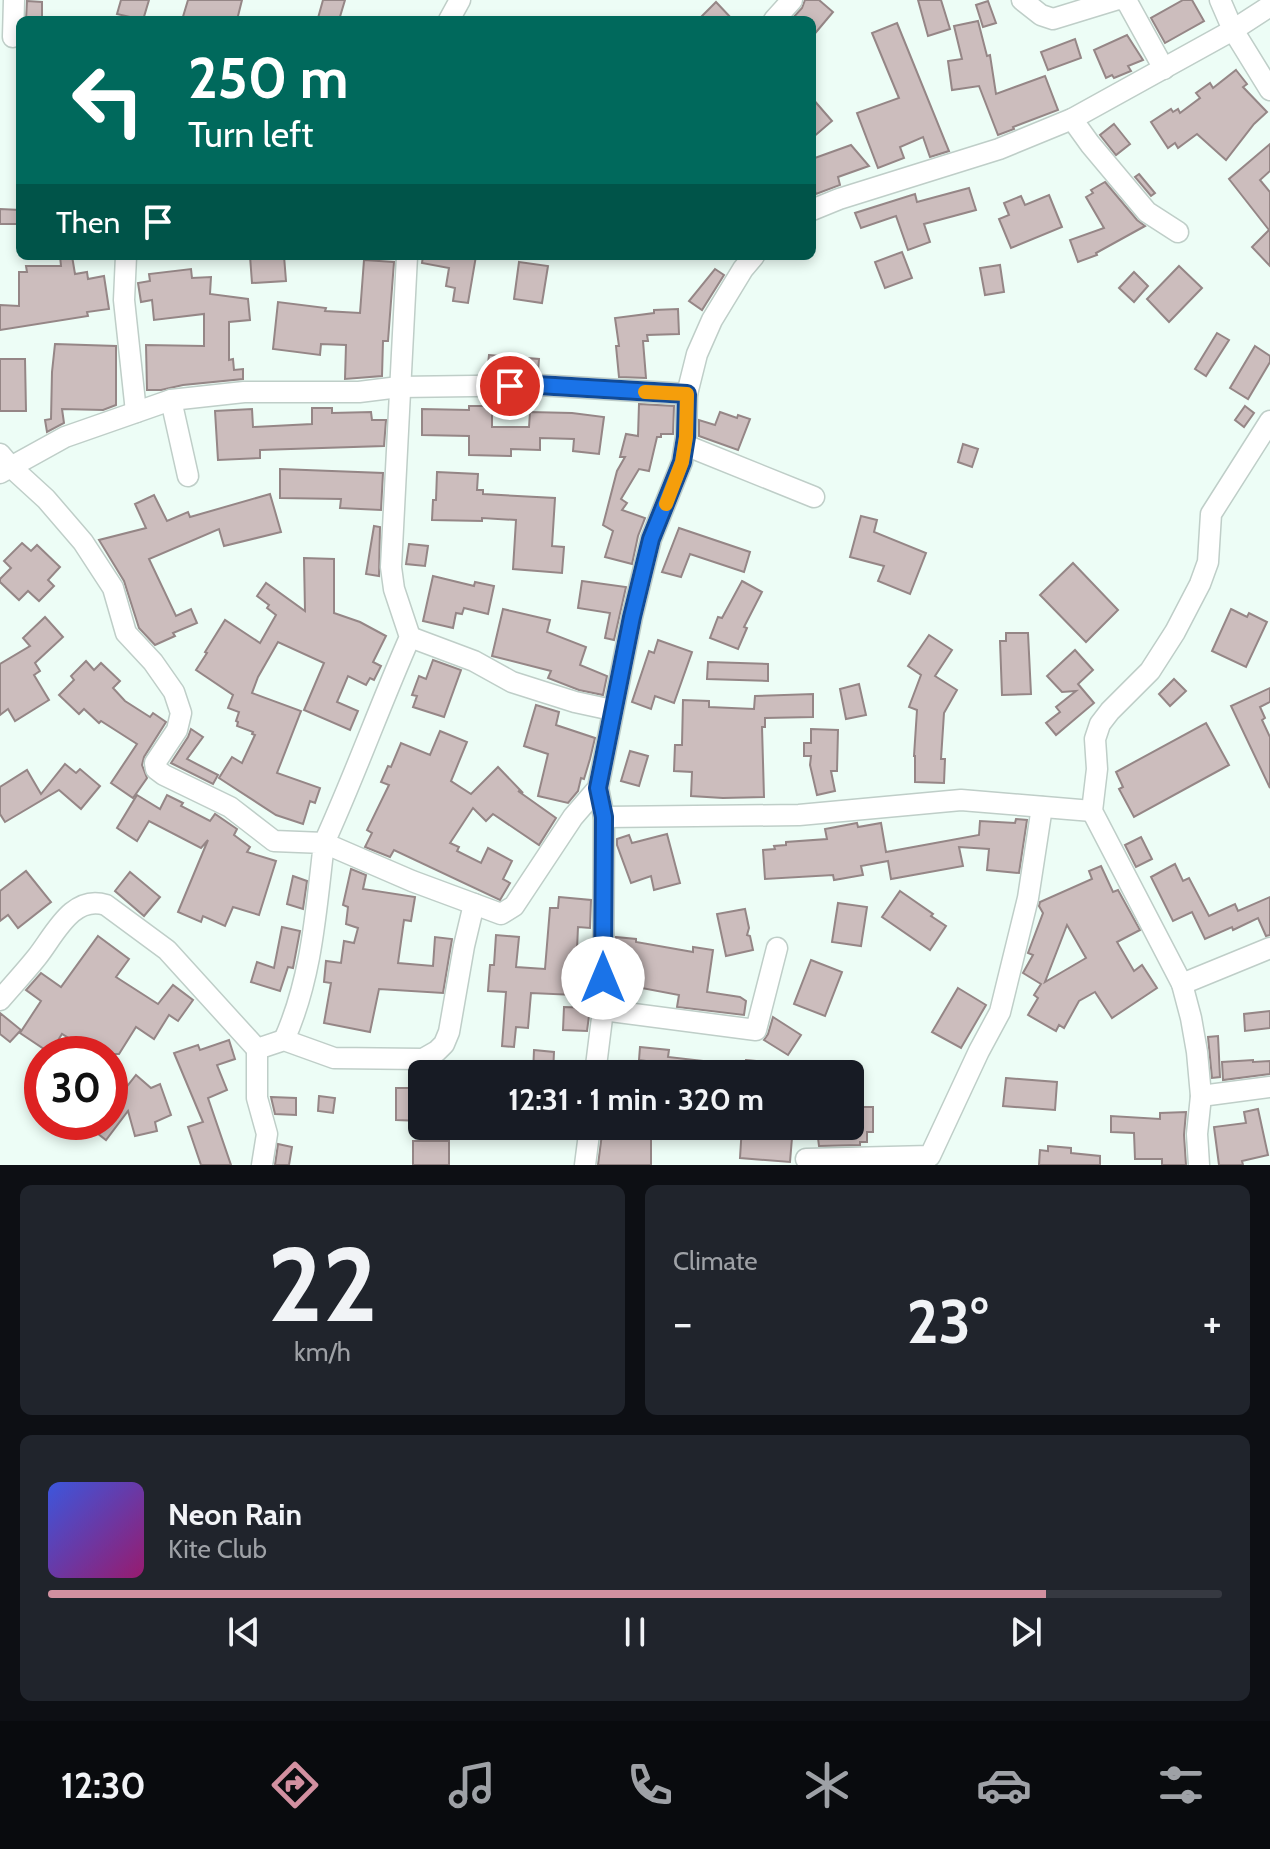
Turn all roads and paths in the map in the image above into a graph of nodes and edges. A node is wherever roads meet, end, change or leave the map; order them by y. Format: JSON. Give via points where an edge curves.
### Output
{"nodes":[{"id":1,"x":14,"y":0,"type":"edge"},
{"id":2,"x":792,"y":0,"type":"edge"},
{"id":3,"x":1022,"y":0,"type":"edge"},
{"id":4,"x":1115,"y":0,"type":"edge"},
{"id":5,"x":1122,"y":0,"type":"edge"},
{"id":6,"x":1220,"y":0,"type":"edge"},
{"id":7,"x":1270,"y":6,"type":"edge"},
{"id":8,"x":778,"y":16,"type":"edge"},
{"id":9,"x":1233,"y":30,"type":"junction"},
{"id":10,"x":13,"y":37,"type":"dead end"},
{"id":11,"x":1164,"y":69,"type":"junction"},
{"id":12,"x":1270,"y":90,"type":"edge"},
{"id":13,"x":1072,"y":119,"type":"junction"},
{"id":14,"x":816,"y":208,"type":"edge"},
{"id":15,"x":1178,"y":232,"type":"dead end"},
{"id":16,"x":126,"y":260,"type":"edge"},
{"id":17,"x":407,"y":260,"type":"edge"},
{"id":18,"x":751,"y":260,"type":"edge"},
{"id":19,"x":399,"y":387,"type":"junction"},
{"id":20,"x":687,"y":394,"type":"junction"},
{"id":21,"x":171,"y":400,"type":"junction"},
{"id":22,"x":136,"y":412,"type":"junction"},
{"id":23,"x":1270,"y":421,"type":"edge"},
{"id":24,"x":685,"y":445,"type":"junction"},
{"id":25,"x":4,"y":465,"type":"edge"},
{"id":26,"x":188,"y":476,"type":"dead end"},
{"id":27,"x":814,"y":497,"type":"dead end"},
{"id":28,"x":410,"y":637,"type":"junction"},
{"id":29,"x":612,"y":710,"type":"junction"},
{"id":30,"x":598,"y":788,"type":"junction"},
{"id":31,"x":1042,"y":807,"type":"junction"},
{"id":32,"x":1092,"y":811,"type":"junction"},
{"id":33,"x":604,"y":817,"type":"junction"},
{"id":34,"x":324,"y":843,"type":"junction"},
{"id":35,"x":474,"y":904,"type":"junction"},
{"id":36,"x":777,"y":948,"type":"dead end"},
{"id":37,"x":1270,"y":948,"type":"edge"},
{"id":38,"x":1182,"y":984,"type":"junction"},
{"id":39,"x":0,"y":1000,"type":"edge"},
{"id":40,"x":603,"y":1010,"type":"junction"},
{"id":41,"x":284,"y":1040,"type":"junction"},
{"id":42,"x":257,"y":1049,"type":"junction"},
{"id":43,"x":597,"y":1060,"type":"edge"},
{"id":44,"x":1270,"y":1087,"type":"edge"},
{"id":45,"x":1201,"y":1096,"type":"junction"},
{"id":46,"x":588,"y":1140,"type":"edge"},
{"id":47,"x":806,"y":1159,"type":"dead end"},
{"id":48,"x":262,"y":1165,"type":"edge"},
{"id":49,"x":585,"y":1165,"type":"edge"},
{"id":50,"x":1199,"y":1165,"type":"edge"}],
"edges":[{"from":1,"to":10,"type":"street"},
{"from":2,"to":8,"type":"street"},
{"from":3,"to":4,"type":"street","via":[[1053,19]]},
{"from":5,"to":11,"type":"street"},
{"from":6,"to":9,"type":"street"},
{"from":7,"to":9,"type":"street"},
{"from":9,"to":11,"type":"street"},
{"from":9,"to":12,"type":"street"},
{"from":11,"to":13,"type":"street"},
{"from":13,"to":14,"type":"street","via":[[999,149]]},
{"from":13,"to":15,"type":"street","via":[[1147,212]]},
{"from":16,"to":22,"type":"street","via":[[124,300]]},
{"from":17,"to":19,"type":"street"},
{"from":18,"to":20,"type":"street","via":[[712,320]]},
{"from":19,"to":20,"type":"street","via":[[538,385]]},
{"from":19,"to":21,"type":"street"},
{"from":19,"to":28,"type":"street","via":[[391,567]]},
{"from":20,"to":24,"type":"street"},
{"from":21,"to":22,"type":"street"},
{"from":21,"to":26,"type":"street"},
{"from":22,"to":25,"type":"street"},
{"from":23,"to":32,"type":"street","via":[[1211,514],[1208,562],[1175,632],[1150,671],[1100,724]]},
{"from":24,"to":27,"type":"street"},
{"from":24,"to":29,"type":"street","via":[[651,539]]},
{"from":25,"to":34,"type":"street","via":[[46,499],[83,542],[113,588],[126,633],[174,692],[181,713],[156,769],[230,807],[274,841]]},
{"from":28,"to":29,"type":"street","via":[[512,682]]},
{"from":28,"to":34,"type":"street"},
{"from":29,"to":30,"type":"street"},
{"from":30,"to":33,"type":"street"},
{"from":30,"to":35,"type":"street","via":[[514,906],[501,914]]},
{"from":31,"to":32,"type":"street"},
{"from":31,"to":33,"type":"street","via":[[961,800],[799,815]]},
{"from":31,"to":47,"type":"street","via":[[1028,898],[1000,1012],[930,1156]]},
{"from":32,"to":38,"type":"street"},
{"from":33,"to":40,"type":"street"},
{"from":34,"to":35,"type":"street"},
{"from":34,"to":41,"type":"street","via":[[306,977]]},
{"from":35,"to":41,"type":"street","via":[[449,1032],[437,1051],[423,1059],[334,1058]]},
{"from":36,"to":40,"type":"street","via":[[756,1030]]},
{"from":37,"to":38,"type":"street"},
{"from":38,"to":45,"type":"street"},
{"from":39,"to":42,"type":"street","via":[[64,918],[96,902],[167,950]]},
{"from":40,"to":43,"type":"street"},
{"from":41,"to":42,"type":"street"},
{"from":42,"to":48,"type":"street","via":[[257,1098],[267,1134]]},
{"from":44,"to":45,"type":"street"},
{"from":45,"to":50,"type":"street"},
{"from":46,"to":49,"type":"street"}]}
